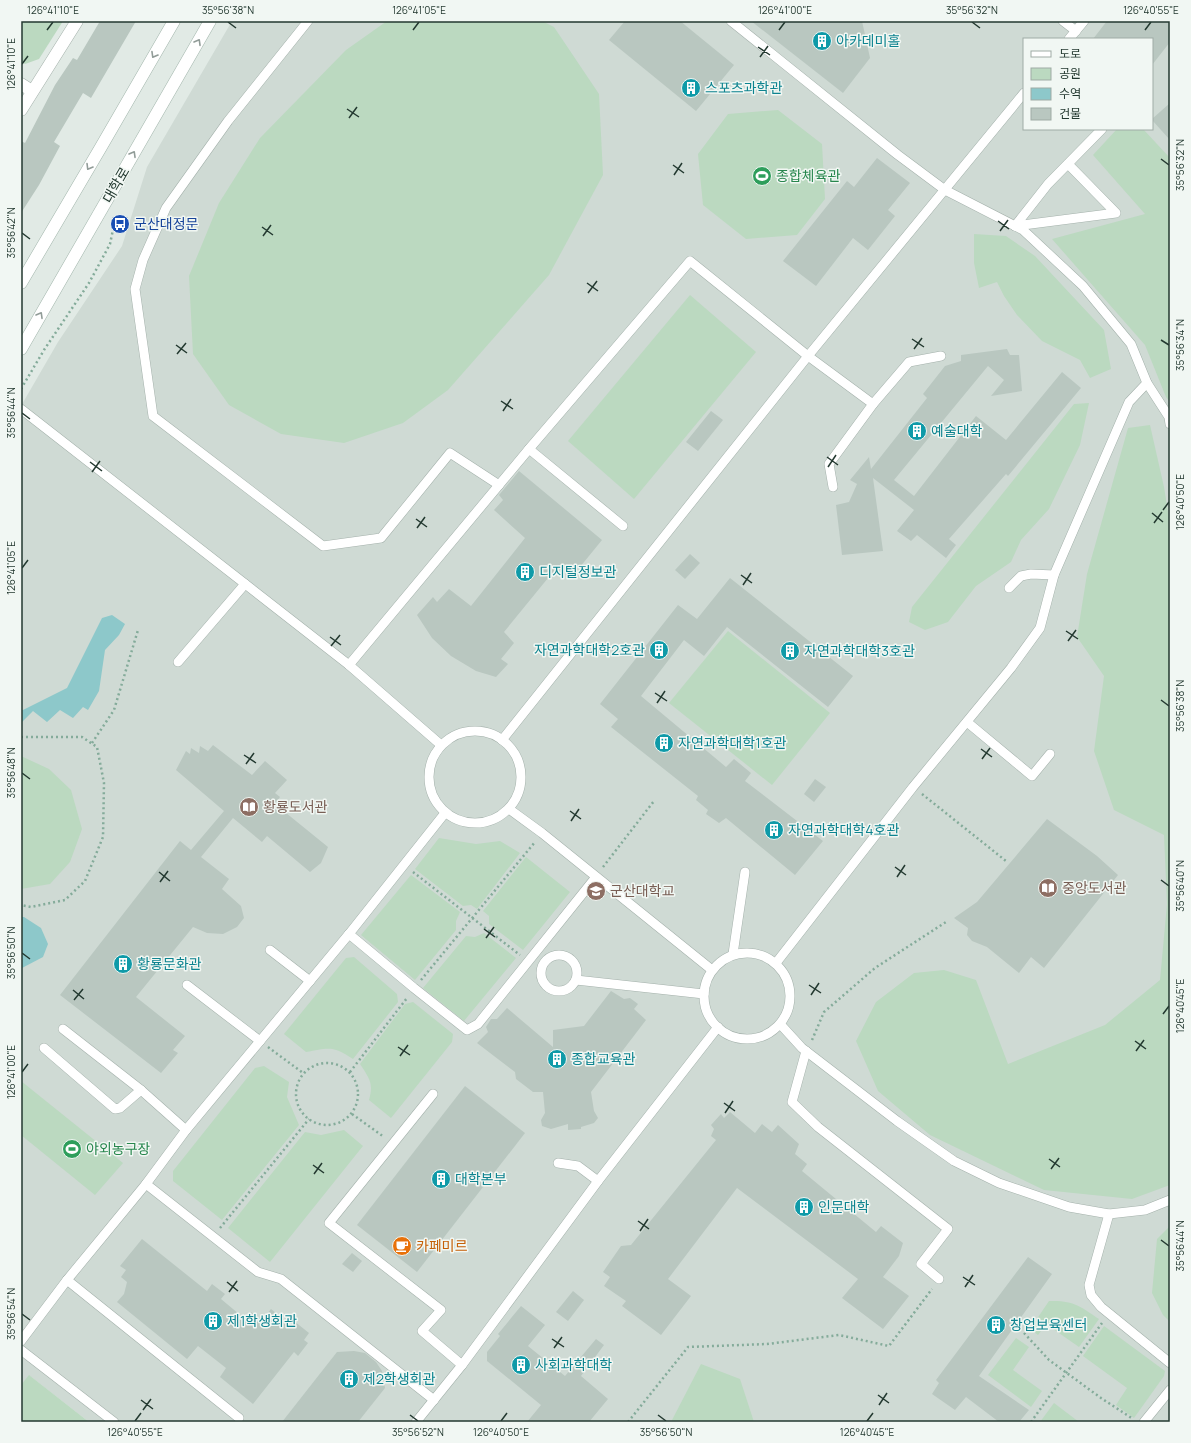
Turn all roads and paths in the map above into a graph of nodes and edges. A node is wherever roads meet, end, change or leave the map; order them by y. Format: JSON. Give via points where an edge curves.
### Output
{"nodes":[{"id":1,"x":77,"y":21,"type":"edge"},
{"id":2,"x":174,"y":21,"type":"edge"},
{"id":3,"x":210,"y":21,"type":"edge"},
{"id":4,"x":308,"y":21,"type":"edge"},
{"id":5,"x":731,"y":21,"type":"edge"},
{"id":6,"x":1063,"y":21,"type":"edge"},
{"id":7,"x":1084,"y":21,"type":"edge"},
{"id":8,"x":1076,"y":31,"type":"junction"},
{"id":9,"x":1070,"y":38,"type":"edge"},
{"id":10,"x":21,"y":84,"type":"edge"},
{"id":11,"x":32,"y":91,"type":"junction"},
{"id":12,"x":1023,"y":94,"type":"edge"},
{"id":13,"x":21,"y":110,"type":"edge"},
{"id":14,"x":1101,"y":130,"type":"edge"},
{"id":15,"x":1068,"y":164,"type":"junction"},
{"id":16,"x":945,"y":190,"type":"junction"},
{"id":17,"x":117,"y":211,"type":"dead end"},
{"id":18,"x":1015,"y":226,"type":"junction"},
{"id":19,"x":21,"y":283,"type":"edge"},
{"id":20,"x":21,"y":349,"type":"edge"},
{"id":21,"x":808,"y":356,"type":"junction"},
{"id":22,"x":941,"y":356,"type":"dead end"},
{"id":23,"x":1147,"y":383,"type":"junction"},
{"id":24,"x":21,"y":389,"type":"edge"},
{"id":25,"x":873,"y":404,"type":"junction"},
{"id":26,"x":21,"y":409,"type":"edge"},
{"id":27,"x":1170,"y":424,"type":"edge"},
{"id":28,"x":529,"y":449,"type":"junction"},
{"id":29,"x":499,"y":485,"type":"junction"},
{"id":30,"x":833,"y":487,"type":"dead end"},
{"id":31,"x":623,"y":526,"type":"dead end"},
{"id":32,"x":1054,"y":575,"type":"junction"},
{"id":33,"x":246,"y":584,"type":"junction"},
{"id":34,"x":1009,"y":588,"type":"dead end"},
{"id":35,"x":138,"y":630,"type":"dead end"},
{"id":36,"x":178,"y":662,"type":"dead end"},
{"id":37,"x":349,"y":665,"type":"junction"},
{"id":38,"x":967,"y":722,"type":"junction"},
{"id":39,"x":21,"y":736,"type":"edge"},
{"id":40,"x":502,"y":740,"type":"junction"},
{"id":41,"x":92,"y":743,"type":"junction"},
{"id":42,"x":441,"y":745,"type":"junction"},
{"id":43,"x":1050,"y":754,"type":"dead end"},
{"id":44,"x":913,"y":787,"type":"junction"},
{"id":45,"x":654,"y":801,"type":"dead end"},
{"id":46,"x":510,"y":809,"type":"junction"},
{"id":47,"x":445,"y":813,"type":"junction"},
{"id":48,"x":542,"y":833,"type":"junction"},
{"id":49,"x":1006,"y":860,"type":"dead end"},
{"id":50,"x":404,"y":865,"type":"junction"},
{"id":51,"x":745,"y":872,"type":"dead end"},
{"id":52,"x":596,"y":877,"type":"junction"},
{"id":53,"x":21,"y":905,"type":"edge"},
{"id":54,"x":472,"y":918,"type":"junction"},
{"id":55,"x":946,"y":922,"type":"dead end"},
{"id":56,"x":349,"y":934,"type":"junction"},
{"id":57,"x":270,"y":950,"type":"dead end"},
{"id":58,"x":733,"y":954,"type":"junction"},
{"id":59,"x":528,"y":961,"type":"junction"},
{"id":60,"x":776,"y":963,"type":"junction"},
{"id":61,"x":712,"y":970,"type":"junction"},
{"id":62,"x":576,"y":980,"type":"junction"},
{"id":63,"x":310,"y":981,"type":"junction"},
{"id":64,"x":187,"y":985,"type":"dead end"},
{"id":65,"x":414,"y":988,"type":"junction"},
{"id":66,"x":704,"y":994,"type":"junction"},
{"id":67,"x":781,"y":1025,"type":"junction"},
{"id":68,"x":718,"y":1027,"type":"junction"},
{"id":69,"x":64,"y":1029,"type":"dead end"},
{"id":70,"x":260,"y":1041,"type":"junction"},
{"id":71,"x":44,"y":1048,"type":"dead end"},
{"id":72,"x":806,"y":1051,"type":"junction"},
{"id":73,"x":350,"y":1072,"type":"junction"},
{"id":74,"x":303,"y":1073,"type":"junction"},
{"id":75,"x":141,"y":1090,"type":"junction"},
{"id":76,"x":433,"y":1094,"type":"dead end"},
{"id":77,"x":352,"y":1114,"type":"junction"},
{"id":78,"x":309,"y":1119,"type":"junction"},
{"id":79,"x":186,"y":1130,"type":"junction"},
{"id":80,"x":394,"y":1144,"type":"junction"},
{"id":81,"x":558,"y":1163,"type":"dead end"},
{"id":82,"x":598,"y":1181,"type":"junction"},
{"id":83,"x":146,"y":1184,"type":"junction"},
{"id":84,"x":1170,"y":1200,"type":"edge"},
{"id":85,"x":1109,"y":1214,"type":"junction"},
{"id":86,"x":213,"y":1236,"type":"junction"},
{"id":87,"x":939,"y":1279,"type":"joint"},
{"id":88,"x":67,"y":1280,"type":"junction"},
{"id":89,"x":1109,"y":1313,"type":"junction"},
{"id":90,"x":1024,"y":1333,"type":"dead end"},
{"id":91,"x":21,"y":1341,"type":"edge"},
{"id":92,"x":21,"y":1350,"type":"edge"},
{"id":93,"x":1170,"y":1363,"type":"edge"},
{"id":94,"x":462,"y":1365,"type":"junction"},
{"id":95,"x":1066,"y":1373,"type":"junction"},
{"id":96,"x":1170,"y":1390,"type":"edge"},
{"id":97,"x":434,"y":1400,"type":"junction"},
{"id":98,"x":239,"y":1418,"type":"dead end"},
{"id":99,"x":114,"y":1422,"type":"edge"},
{"id":100,"x":416,"y":1422,"type":"edge"},
{"id":101,"x":628,"y":1422,"type":"edge"},
{"id":102,"x":1032,"y":1422,"type":"edge"},
{"id":103,"x":1136,"y":1422,"type":"edge"},
{"id":104,"x":1144,"y":1422,"type":"edge"}],
"edges":[{"from":1,"to":11,"type":"street"},
{"from":2,"to":19,"type":"street","one_way":true},
{"from":20,"to":3,"type":"street","name":"대학로","one_way":true},
{"from":4,"to":29,"type":"lane","via":[[228,121],[166,208],[143,260],[135,289],[153,416],[323,546],[381,538],[450,453]]},
{"from":5,"to":16,"type":"lane"},
{"from":6,"to":8,"type":"lane"},
{"from":7,"to":8,"type":"lane"},
{"from":8,"to":9,"type":"lane"},
{"from":10,"to":11,"type":"street"},
{"from":11,"to":13,"type":"street"},
{"from":12,"to":16,"type":"lane"},
{"from":14,"to":15,"type":"lane"},
{"from":15,"to":18,"type":"lane","via":[[1048,184]]},
{"from":15,"to":18,"type":"lane","via":[[1116,213]]},
{"from":16,"to":18,"type":"lane"},
{"from":16,"to":21,"type":"lane"},
{"from":17,"to":24,"type":"path","via":[[110,244],[89,283]]},
{"from":18,"to":23,"type":"lane","via":[[1023,230],[1083,286],[1131,344]]},
{"from":21,"to":25,"type":"lane"},
{"from":21,"to":28,"type":"lane","via":[[690,261]]},
{"from":21,"to":40,"type":"lane"},
{"from":22,"to":25,"type":"lane","via":[[909,362]]},
{"from":23,"to":27,"type":"lane","via":[[1169,417]]},
{"from":23,"to":32,"type":"lane","via":[[1129,402]]},
{"from":25,"to":30,"type":"lane","via":[[829,464]]},
{"from":26,"to":33,"type":"lane"},
{"from":28,"to":29,"type":"lane"},
{"from":28,"to":31,"type":"lane"},
{"from":29,"to":37,"type":"lane"},
{"from":32,"to":34,"type":"lane","via":[[1021,576]]},
{"from":32,"to":38,"type":"lane","via":[[1040,628]]},
{"from":33,"to":36,"type":"lane"},
{"from":33,"to":37,"type":"lane"},
{"from":35,"to":41,"type":"path","via":[[114,710]]},
{"from":37,"to":42,"type":"lane"},
{"from":38,"to":43,"type":"lane","via":[[1032,776]]},
{"from":38,"to":44,"type":"lane"},
{"from":39,"to":41,"type":"path","via":[[82,737]]},
{"from":40,"to":42,"type":"lane","via":[[478,731],[464,732]]},
{"from":40,"to":46,"type":"lane","via":[[513,751],[520,765],[521,781],[518,796]]},
{"from":41,"to":53,"type":"path","via":[[97,746],[104,783],[103,837],[85,881],[65,900],[31,907]]},
{"from":42,"to":47,"type":"lane","via":[[432,757],[428,772],[429,788],[435,802]]},
{"from":44,"to":49,"type":"path"},
{"from":44,"to":60,"type":"lane"},
{"from":45,"to":52,"type":"path"},
{"from":46,"to":47,"type":"lane","via":[[485,823],[471,824],[457,821]]},
{"from":46,"to":48,"type":"lane"},
{"from":47,"to":50,"type":"lane"},
{"from":48,"to":52,"type":"lane"},
{"from":48,"to":54,"type":"path"},
{"from":50,"to":54,"type":"path"},
{"from":50,"to":56,"type":"lane"},
{"from":51,"to":58,"type":"lane"},
{"from":52,"to":59,"type":"lane"},
{"from":52,"to":61,"type":"lane"},
{"from":54,"to":59,"type":"path"},
{"from":54,"to":65,"type":"path"},
{"from":55,"to":72,"type":"path","via":[[875,968],[824,1012]]},
{"from":56,"to":63,"type":"lane"},
{"from":56,"to":65,"type":"lane"},
{"from":57,"to":63,"type":"lane"},
{"from":58,"to":60,"type":"lane","via":[[760,954]]},
{"from":58,"to":61,"type":"lane"},
{"from":59,"to":65,"type":"lane","via":[[478,1024],[467,1030]]},
{"from":60,"to":67,"type":"lane","via":[[783,970],[789,983],[791,998],[788,1012]]},
{"from":61,"to":66,"type":"lane","via":[[706,981]]},
{"from":62,"to":62,"type":"lane","via":[[568,989],[551,990],[541,975],[543,963],[553,956],[565,956],[577,968]]},
{"from":62,"to":66,"type":"lane"},
{"from":63,"to":70,"type":"lane"},
{"from":64,"to":70,"type":"lane"},
{"from":65,"to":73,"type":"path"},
{"from":66,"to":68,"type":"lane","via":[[710,1018]]},
{"from":67,"to":68,"type":"lane","via":[[770,1034],[757,1039],[729,1036]]},
{"from":67,"to":72,"type":"lane"},
{"from":68,"to":82,"type":"lane"},
{"from":69,"to":75,"type":"lane"},
{"from":70,"to":74,"type":"path"},
{"from":70,"to":79,"type":"lane"},
{"from":71,"to":75,"type":"lane","via":[[115,1109],[120,1108]]},
{"from":72,"to":85,"type":"lane","via":[[954,1161],[999,1183],[1069,1207]]},
{"from":72,"to":87,"type":"lane","via":[[792,1102],[818,1127],[948,1229],[921,1264]]},
{"from":73,"to":74,"type":"path","via":[[332,1062],[321,1063]]},
{"from":73,"to":77,"type":"path","via":[[356,1080],[358,1090],[358,1100]]},
{"from":74,"to":78,"type":"path","via":[[296,1093],[303,1113]]},
{"from":75,"to":79,"type":"lane"},
{"from":76,"to":80,"type":"lane"},
{"from":77,"to":78,"type":"path","via":[[330,1125]]},
{"from":77,"to":80,"type":"path"},
{"from":78,"to":86,"type":"path"},
{"from":79,"to":83,"type":"lane"},
{"from":80,"to":94,"type":"lane","via":[[329,1223],[441,1310],[422,1331]]},
{"from":81,"to":82,"type":"lane","via":[[578,1166]]},
{"from":82,"to":94,"type":"lane"},
{"from":83,"to":86,"type":"lane"},
{"from":83,"to":88,"type":"lane"},
{"from":84,"to":85,"type":"lane","via":[[1145,1210]]},
{"from":85,"to":89,"type":"lane","via":[[1089,1284],[1091,1295]]},
{"from":86,"to":97,"type":"lane","via":[[258,1272],[281,1279]]},
{"from":87,"to":101,"type":"path","via":[[889,1346],[839,1335],[767,1344],[688,1347]]},
{"from":88,"to":91,"type":"lane"},
{"from":88,"to":98,"type":"lane"},
{"from":89,"to":93,"type":"lane"},
{"from":89,"to":95,"type":"path"},
{"from":90,"to":95,"type":"path","via":[[1049,1360]]},
{"from":92,"to":99,"type":"lane"},
{"from":94,"to":97,"type":"lane"},
{"from":95,"to":102,"type":"path"},
{"from":95,"to":103,"type":"path"},
{"from":96,"to":104,"type":"lane"},
{"from":97,"to":100,"type":"lane"}]}
